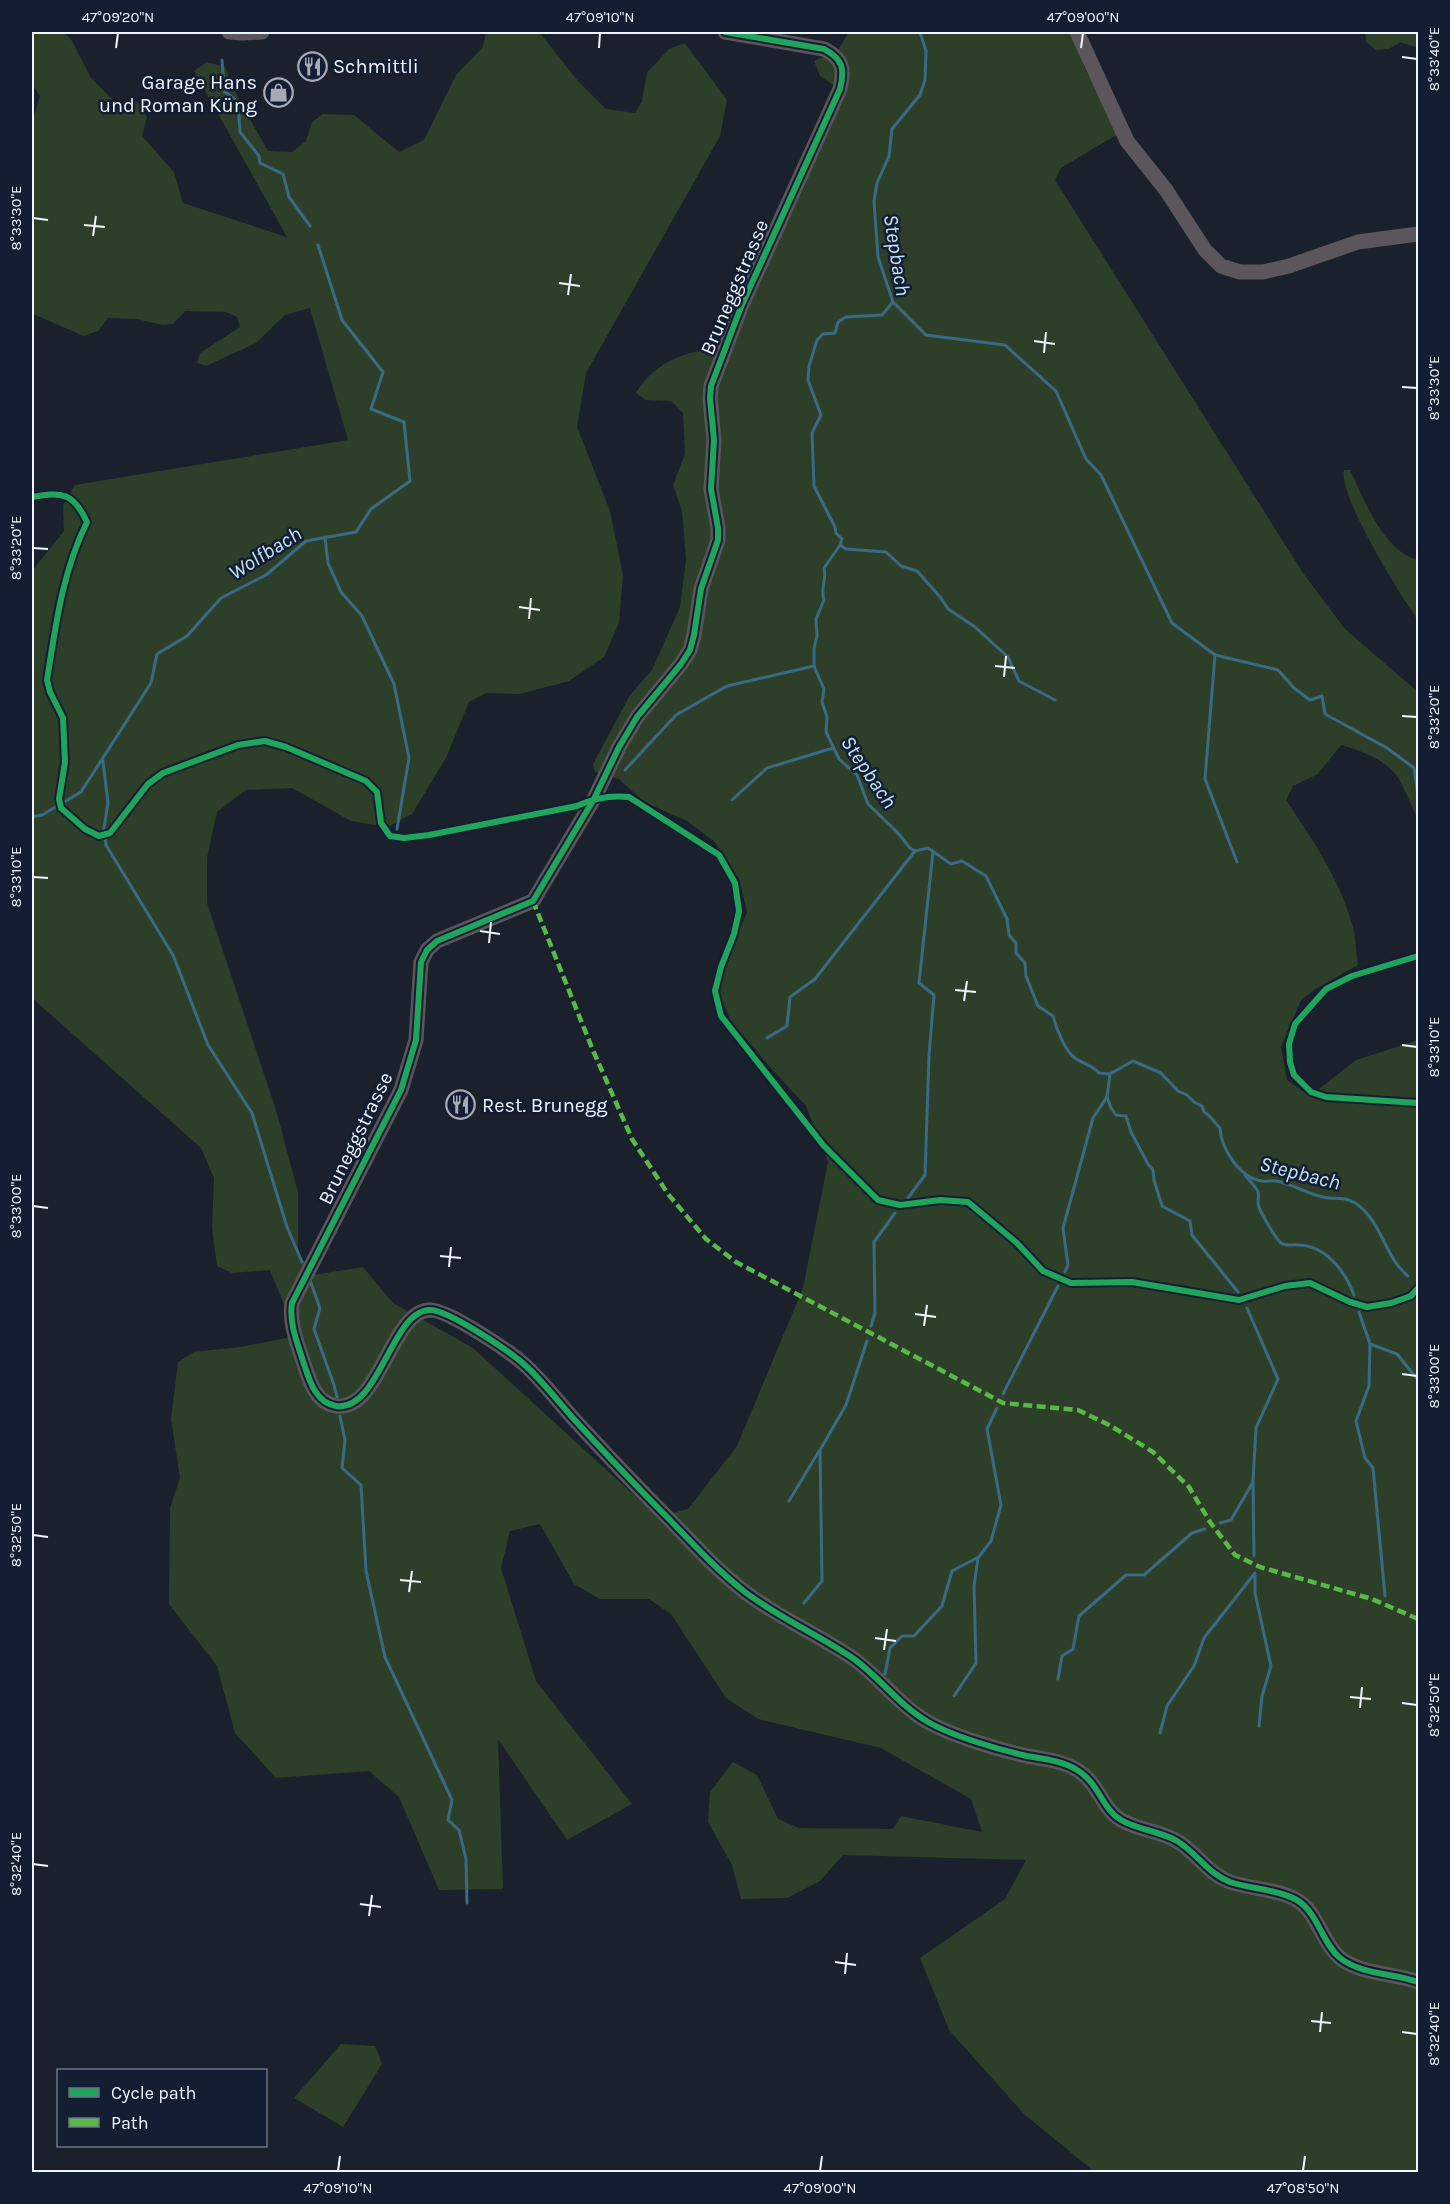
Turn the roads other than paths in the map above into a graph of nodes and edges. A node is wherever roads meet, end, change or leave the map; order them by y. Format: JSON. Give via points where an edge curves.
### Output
{"nodes":[{"id":1,"x":229,"y":32,"type":"edge"},
{"id":2,"x":262,"y":32,"type":"edge"},
{"id":3,"x":724,"y":32,"type":"edge"},
{"id":4,"x":1077,"y":32,"type":"edge"},
{"id":5,"x":1419,"y":234,"type":"edge"},
{"id":6,"x":1419,"y":1982,"type":"edge"}],
"edges":[{"from":1,"to":2,"type":"street"},
{"from":3,"to":6,"type":"street","name":"Bruneggstrasse","via":[[824,49],[835,55],[843,76],[741,307],[711,386],[711,482],[718,528],[690,650],[637,717],[533,901],[437,941],[427,950],[421,962],[416,1040],[401,1090],[292,1303],[293,1328],[307,1374],[322,1401],[345,1407],[376,1378],[416,1314],[432,1310],[450,1316],[525,1365],[725,1575],[765,1606],[856,1661],[927,1722],[994,1747],[1076,1769],[1094,1784],[1117,1818],[1175,1840],[1225,1879],[1302,1903],[1327,1943],[1345,1962]]},
{"from":4,"to":5,"type":"street","via":[[1126,141],[1166,190],[1204,250],[1221,266],[1240,272],[1263,272],[1358,242]]}]}
